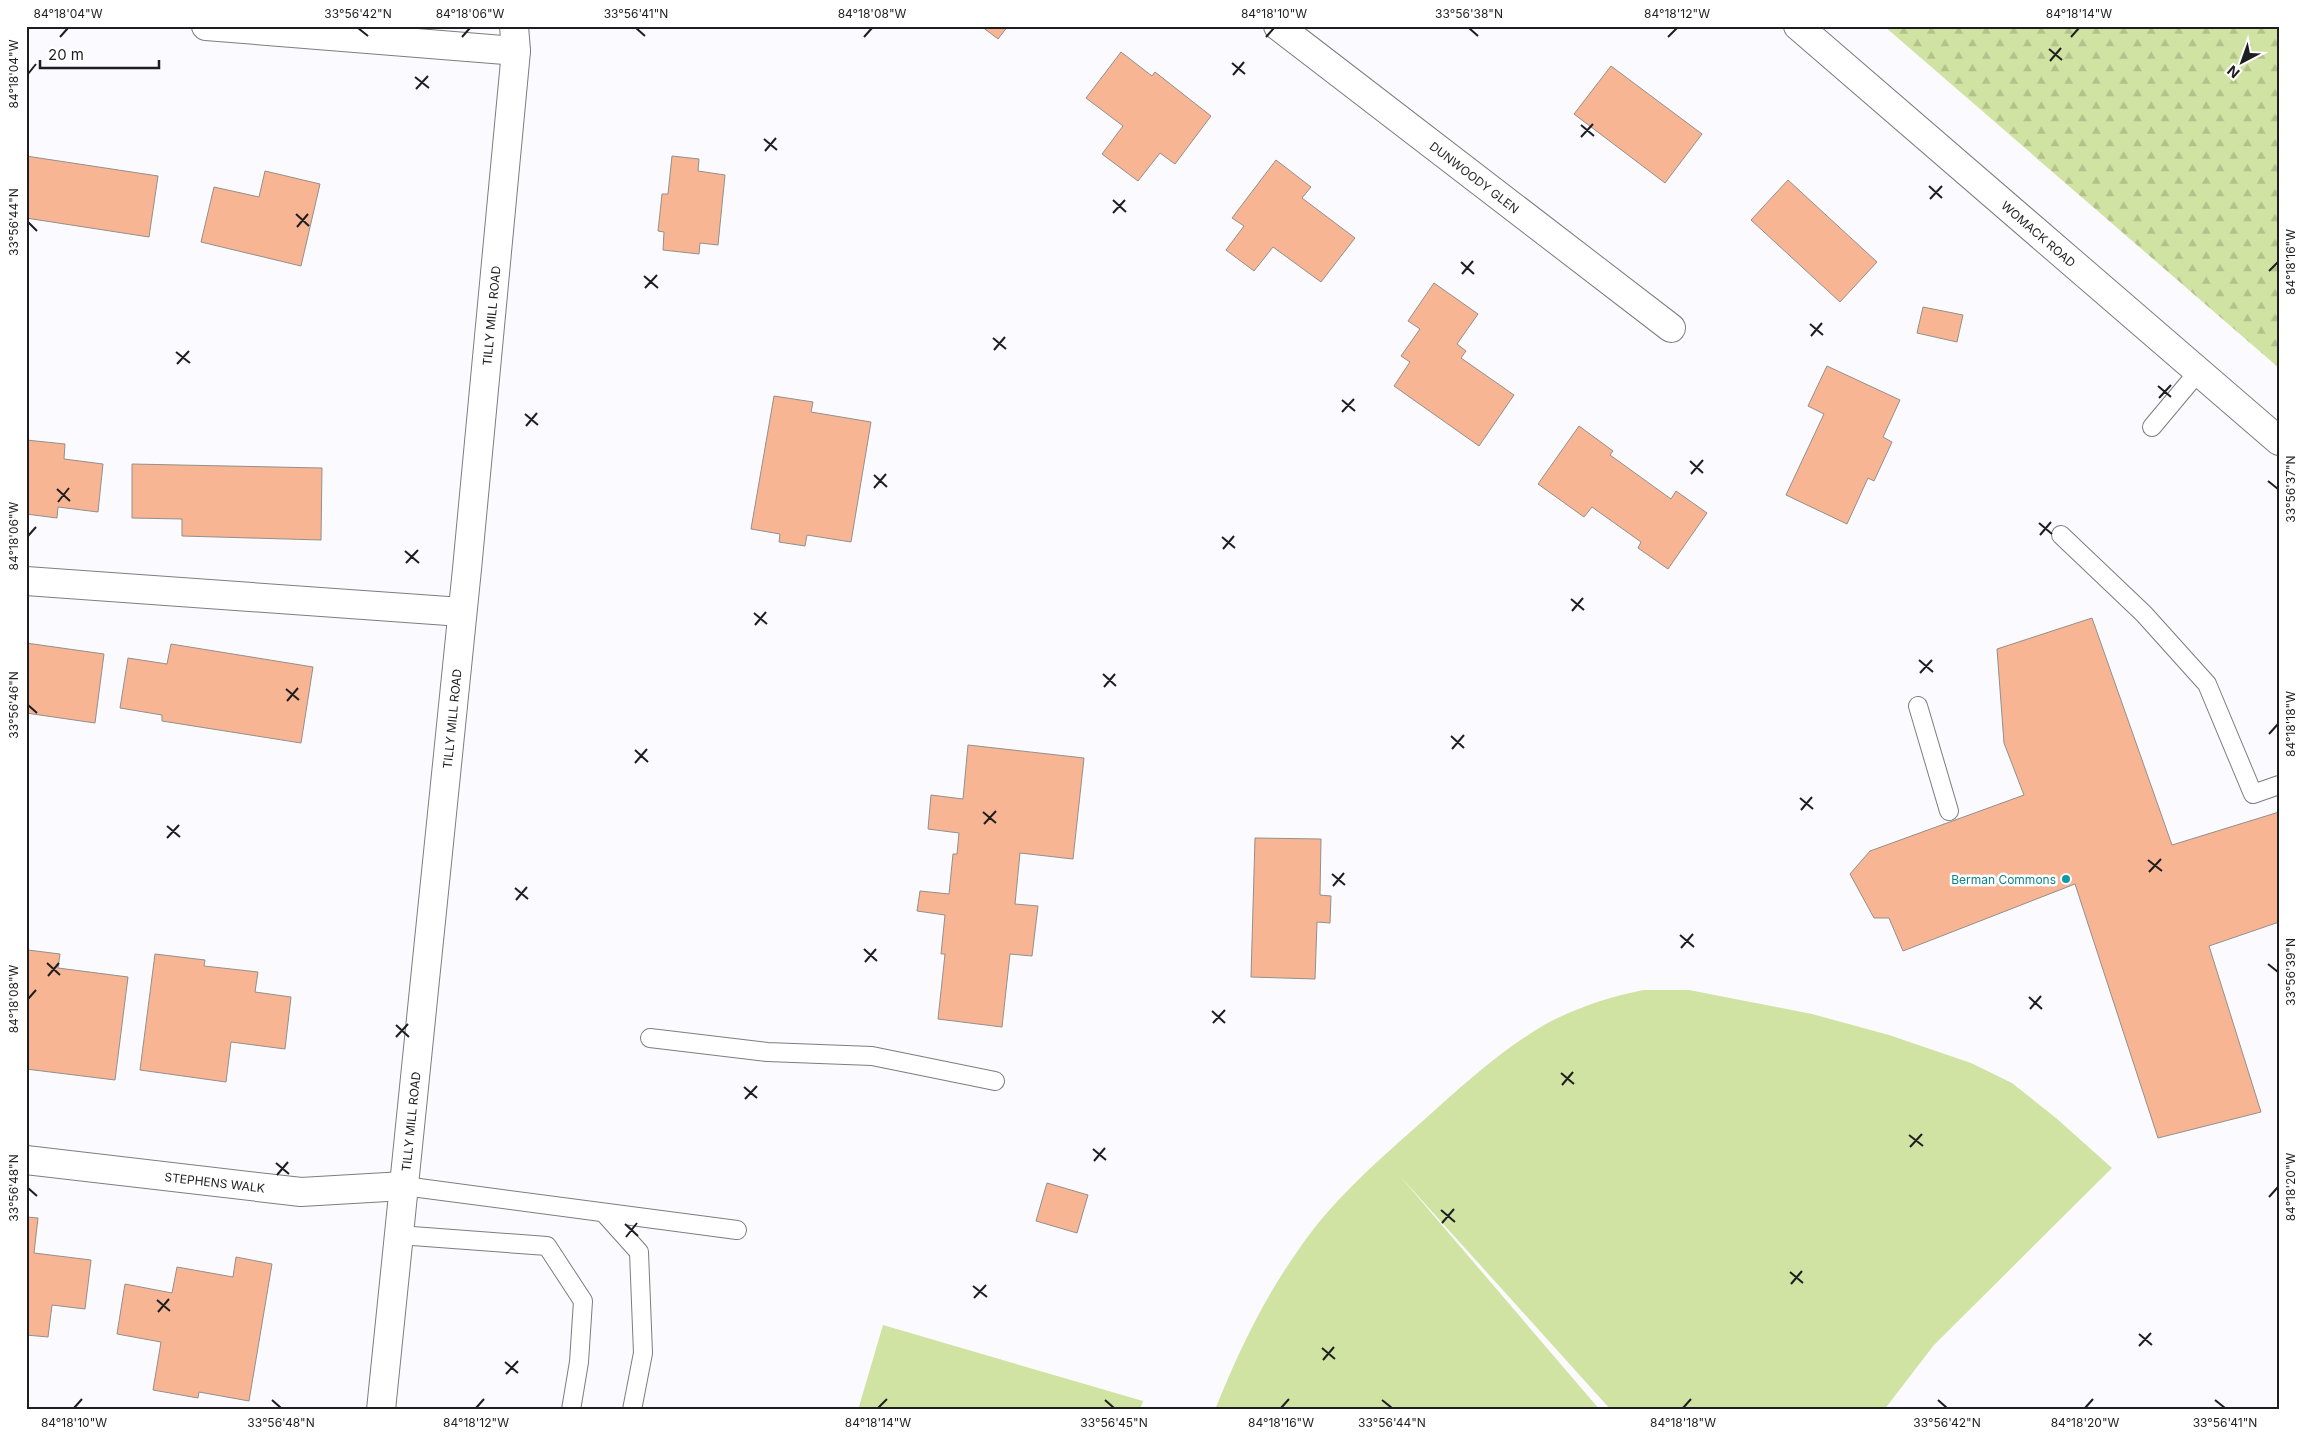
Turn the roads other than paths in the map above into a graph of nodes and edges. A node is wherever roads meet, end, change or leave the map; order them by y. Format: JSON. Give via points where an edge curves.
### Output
{"nodes":[{"id":1,"x":206,"y":26,"type":"edge"},
{"id":2,"x":1278,"y":26,"type":"edge"},
{"id":3,"x":1798,"y":26,"type":"edge"},
{"id":4,"x":515,"y":39,"type":"edge"},
{"id":5,"x":1671,"y":328,"type":"dead end"},
{"id":6,"x":2198,"y":372,"type":"junction"},
{"id":7,"x":2152,"y":427,"type":"dead end"},
{"id":8,"x":2279,"y":441,"type":"edge"},
{"id":9,"x":2061,"y":535,"type":"dead end"},
{"id":10,"x":26,"y":581,"type":"edge"},
{"id":11,"x":462,"y":612,"type":"junction"},
{"id":12,"x":1918,"y":706,"type":"dead end"},
{"id":13,"x":2279,"y":785,"type":"edge"},
{"id":14,"x":1949,"y":811,"type":"dead end"},
{"id":15,"x":650,"y":1038,"type":"dead end"},
{"id":16,"x":995,"y":1081,"type":"dead end"},
{"id":17,"x":26,"y":1160,"type":"edge"},
{"id":18,"x":404,"y":1186,"type":"junction"},
{"id":19,"x":604,"y":1212,"type":"junction"},
{"id":20,"x":738,"y":1230,"type":"dead end"},
{"id":21,"x":399,"y":1235,"type":"junction"},
{"id":22,"x":381,"y":1410,"type":"edge"},
{"id":23,"x":571,"y":1410,"type":"edge"},
{"id":24,"x":632,"y":1410,"type":"edge"}],
"edges":[{"from":1,"to":4,"type":"street"},
{"from":2,"to":5,"type":"street","name":"DUNWOODY GLEN"},
{"from":3,"to":6,"type":"street","name":"WOMACK ROAD"},
{"from":4,"to":11,"type":"street","name":"TILLY MILL ROAD"},
{"from":6,"to":7,"type":"lane"},
{"from":6,"to":8,"type":"street","name":"WOMACK ROAD"},
{"from":9,"to":13,"type":"lane","via":[[2144,614],[2207,684],[2252,794]]},
{"from":10,"to":11,"type":"street"},
{"from":11,"to":18,"type":"street","name":"TILLY MILL ROAD"},
{"from":12,"to":14,"type":"lane"},
{"from":15,"to":16,"type":"lane","via":[[767,1052],[872,1056]]},
{"from":17,"to":18,"type":"street","name":"STEPHENS WALK","via":[[301,1192]]},
{"from":18,"to":19,"type":"lane"},
{"from":18,"to":21,"type":"street","name":"TILLY MILL ROAD"},
{"from":19,"to":20,"type":"lane"},
{"from":19,"to":24,"type":"lane","via":[[639,1252],[642,1353]]},
{"from":21,"to":22,"type":"street","name":"TILLY MILL ROAD"},
{"from":21,"to":23,"type":"lane","via":[[547,1246],[583,1301],[579,1362]]}]}
